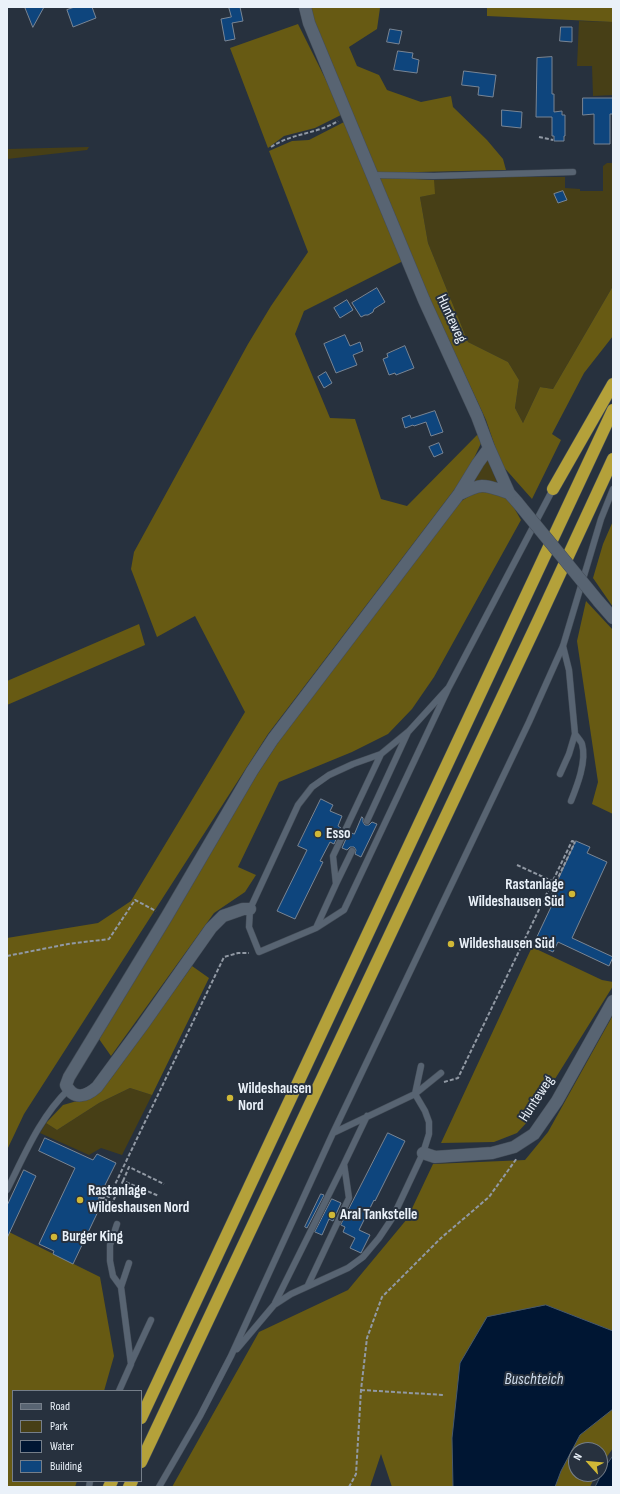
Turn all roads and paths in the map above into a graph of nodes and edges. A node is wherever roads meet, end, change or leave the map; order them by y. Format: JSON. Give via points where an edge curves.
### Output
{"nodes":[{"id":1,"x":305,"y":7,"type":"edge"},
{"id":2,"x":347,"y":114,"type":"junction"},
{"id":3,"x":539,"y":137,"type":"dead end"},
{"id":4,"x":553,"y":140,"type":"dead end"},
{"id":5,"x":271,"y":147,"type":"dead end"},
{"id":6,"x":573,"y":172,"type":"dead end"},
{"id":7,"x":372,"y":175,"type":"junction"},
{"id":8,"x":613,"y":384,"type":"edge"},
{"id":9,"x":613,"y":410,"type":"edge"},
{"id":10,"x":489,"y":448,"type":"junction"},
{"id":11,"x":613,"y":459,"type":"edge"},
{"id":12,"x":553,"y":489,"type":"joint"},
{"id":13,"x":613,"y":489,"type":"edge"},
{"id":14,"x":459,"y":494,"type":"junction"},
{"id":15,"x":513,"y":497,"type":"junction"},
{"id":16,"x":613,"y":618,"type":"edge"},
{"id":17,"x":563,"y":646,"type":"junction"},
{"id":18,"x":449,"y":687,"type":"junction"},
{"id":19,"x":409,"y":731,"type":"junction"},
{"id":20,"x":575,"y":734,"type":"junction"},
{"id":21,"x":381,"y":754,"type":"junction"},
{"id":22,"x":560,"y":774,"type":"dead end"},
{"id":23,"x":571,"y":800,"type":"dead end"},
{"id":24,"x":367,"y":821,"type":"dead end"},
{"id":25,"x":352,"y":851,"type":"dead end"},
{"id":26,"x":517,"y":865,"type":"dead end"},
{"id":27,"x":555,"y":882,"type":"junction"},
{"id":28,"x":336,"y":884,"type":"junction"},
{"id":29,"x":250,"y":909,"type":"junction"},
{"id":30,"x":167,"y":916,"type":"junction"},
{"id":31,"x":316,"y":928,"type":"junction"},
{"id":32,"x":259,"y":952,"type":"junction"},
{"id":33,"x":7,"y":956,"type":"edge"},
{"id":34,"x":613,"y":1001,"type":"edge"},
{"id":35,"x":421,"y":1066,"type":"dead end"},
{"id":36,"x":441,"y":1073,"type":"dead end"},
{"id":37,"x":441,"y":1083,"type":"dead end"},
{"id":38,"x":68,"y":1089,"type":"junction"},
{"id":39,"x":415,"y":1094,"type":"junction"},
{"id":40,"x":367,"y":1116,"type":"junction"},
{"id":41,"x":333,"y":1133,"type":"junction"},
{"id":42,"x":423,"y":1153,"type":"junction"},
{"id":43,"x":520,"y":1153,"type":"dead end"},
{"id":44,"x":344,"y":1164,"type":"junction"},
{"id":45,"x":122,"y":1180,"type":"junction"},
{"id":46,"x":164,"y":1184,"type":"dead end"},
{"id":47,"x":7,"y":1190,"type":"edge"},
{"id":48,"x":158,"y":1196,"type":"dead end"},
{"id":49,"x":99,"y":1197,"type":"dead end"},
{"id":50,"x":103,"y":1199,"type":"junction"},
{"id":51,"x":112,"y":1203,"type":"junction"},
{"id":52,"x":124,"y":1208,"type":"dead end"},
{"id":53,"x":117,"y":1224,"type":"dead end"},
{"id":54,"x":129,"y":1263,"type":"dead end"},
{"id":55,"x":308,"y":1285,"type":"junction"},
{"id":56,"x":121,"y":1287,"type":"junction"},
{"id":57,"x":274,"y":1305,"type":"junction"},
{"id":58,"x":151,"y":1320,"type":"dead end"},
{"id":59,"x":231,"y":1356,"type":"junction"},
{"id":60,"x":131,"y":1364,"type":"junction"},
{"id":61,"x":119,"y":1390,"type":"edge"},
{"id":62,"x":361,"y":1390,"type":"junction"},
{"id":63,"x":444,"y":1395,"type":"dead end"},
{"id":64,"x":142,"y":1416,"type":"edge"},
{"id":65,"x":142,"y":1460,"type":"edge"},
{"id":66,"x":159,"y":1487,"type":"edge"},
{"id":67,"x":349,"y":1487,"type":"edge"}],
"edges":[{"from":1,"to":2,"type":"street","name":"Hunteweg","via":[[309,24]]},
{"from":2,"to":5,"type":"path","via":[[317,131],[292,136]]},
{"from":2,"to":7,"type":"street","name":"Hunteweg"},
{"from":3,"to":4,"type":"path"},
{"from":6,"to":7,"type":"lane"},
{"from":7,"to":10,"type":"street","name":"Hunteweg"},
{"from":8,"to":12,"type":"highway"},
{"from":9,"to":64,"type":"highway"},
{"from":10,"to":14,"type":"street"},
{"from":10,"to":15,"type":"street","name":"Hunteweg"},
{"from":11,"to":65,"type":"highway"},
{"from":12,"to":18,"type":"lane"},
{"from":13,"to":17,"type":"lane","via":[[601,519]]},
{"from":14,"to":15,"type":"street","via":[[482,485]]},
{"from":14,"to":30,"type":"street","via":[[273,739]]},
{"from":15,"to":16,"type":"street","name":"Hunteweg","bridge":true},
{"from":17,"to":20,"type":"lane"},
{"from":17,"to":41,"type":"lane"},
{"from":18,"to":19,"type":"lane"},
{"from":18,"to":31,"type":"lane","via":[[344,910]]},
{"from":19,"to":21,"type":"lane"},
{"from":19,"to":24,"type":"lane"},
{"from":20,"to":22,"type":"lane"},
{"from":20,"to":23,"type":"lane","via":[[582,744],[582,763],[579,781]]},
{"from":21,"to":28,"type":"lane","via":[[333,856]]},
{"from":21,"to":29,"type":"lane","via":[[329,775],[312,787],[298,805]]},
{"from":25,"to":28,"type":"lane"},
{"from":26,"to":27,"type":"path"},
{"from":27,"to":27,"type":"path","via":[[572,841],[575,842]]},
{"from":27,"to":37,"type":"path","via":[[458,1078]]},
{"from":28,"to":31,"type":"lane"},
{"from":29,"to":32,"type":"lane","via":[[249,927]]},
{"from":29,"to":38,"type":"street","via":[[223,916],[211,928],[97,1087],[82,1095],[76,1095]]},
{"from":30,"to":33,"type":"path","via":[[135,900],[109,939]]},
{"from":30,"to":38,"type":"street","via":[[69,1077],[66,1085]]},
{"from":31,"to":32,"type":"lane"},
{"from":32,"to":50,"type":"path","via":[[224,957],[109,1197],[105,1195]]},
{"from":34,"to":42,"type":"street","name":"Hunteweg","via":[[557,1101],[534,1134],[514,1147],[492,1153],[435,1157]]},
{"from":35,"to":39,"type":"lane"},
{"from":36,"to":39,"type":"lane"},
{"from":38,"to":47,"type":"lane","via":[[38,1127]]},
{"from":39,"to":40,"type":"lane"},
{"from":39,"to":42,"type":"lane","via":[[426,1111],[429,1122],[429,1134]]},
{"from":40,"to":41,"type":"lane"},
{"from":40,"to":44,"type":"lane"},
{"from":41,"to":59,"type":"lane"},
{"from":42,"to":55,"type":"lane","via":[[394,1217],[363,1257],[348,1268]]},
{"from":43,"to":62,"type":"path","via":[[489,1197],[441,1238],[382,1297],[367,1338]]},
{"from":44,"to":55,"type":"lane","via":[[349,1198]]},
{"from":44,"to":57,"type":"lane"},
{"from":45,"to":46,"type":"path","via":[[128,1167]]},
{"from":45,"to":48,"type":"path"},
{"from":45,"to":51,"type":"path"},
{"from":49,"to":50,"type":"path"},
{"from":50,"to":51,"type":"path"},
{"from":51,"to":52,"type":"path"},
{"from":53,"to":56,"type":"lane","via":[[110,1245],[110,1261],[113,1276]]},
{"from":54,"to":56,"type":"lane"},
{"from":55,"to":57,"type":"lane"},
{"from":56,"to":60,"type":"lane"},
{"from":57,"to":59,"type":"lane"},
{"from":58,"to":60,"type":"lane"},
{"from":59,"to":66,"type":"lane"},
{"from":60,"to":61,"type":"lane"},
{"from":62,"to":63,"type":"path"},
{"from":62,"to":67,"type":"path","via":[[356,1474]]}]}
